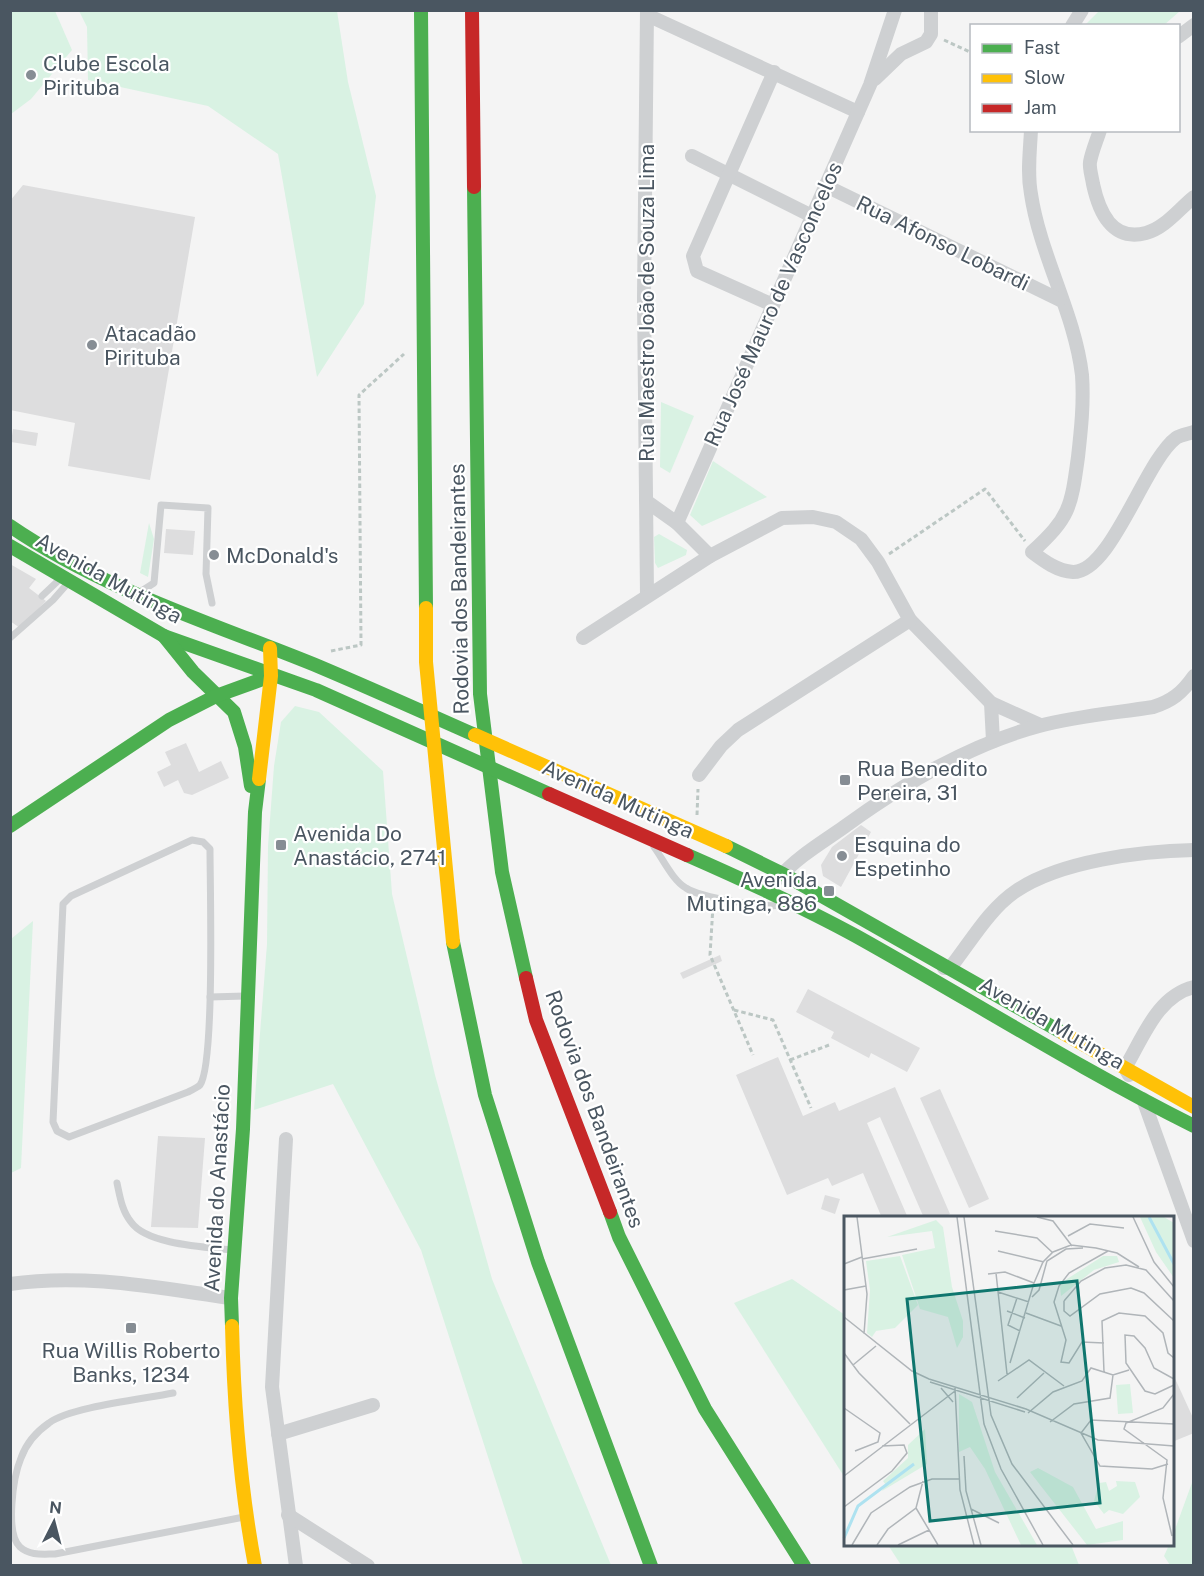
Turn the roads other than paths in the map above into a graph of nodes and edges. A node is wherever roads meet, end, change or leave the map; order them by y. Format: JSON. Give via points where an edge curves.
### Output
{"nodes":[{"id":1,"x":422,"y":10,"type":"edge"},
{"id":2,"x":472,"y":10,"type":"edge"},
{"id":3,"x":895,"y":10,"type":"edge"},
{"id":4,"x":1082,"y":10,"type":"edge"},
{"id":5,"x":930,"y":11,"type":"edge"},
{"id":6,"x":647,"y":13,"type":"edge"},
{"id":7,"x":1073,"y":24,"type":"edge"},
{"id":8,"x":1194,"y":25,"type":"edge"},
{"id":9,"x":888,"y":29,"type":"junction"},
{"id":10,"x":1180,"y":36,"type":"edge"},
{"id":11,"x":915,"y":48,"type":"junction"},
{"id":12,"x":774,"y":72,"type":"junction"},
{"id":13,"x":870,"y":85,"type":"junction"},
{"id":14,"x":858,"y":112,"type":"junction"},
{"id":15,"x":1031,"y":132,"type":"edge"},
{"id":16,"x":1099,"y":132,"type":"edge"},
{"id":17,"x":692,"y":156,"type":"dead end"},
{"id":18,"x":729,"y":173,"type":"junction"},
{"id":19,"x":826,"y":186,"type":"junction"},
{"id":20,"x":1194,"y":197,"type":"edge"},
{"id":21,"x":812,"y":216,"type":"junction"},
{"id":22,"x":1060,"y":300,"type":"junction"},
{"id":23,"x":773,"y":305,"type":"junction"},
{"id":24,"x":1194,"y":432,"type":"edge"},
{"id":25,"x":646,"y":501,"type":"junction"},
{"id":26,"x":677,"y":524,"type":"junction"},
{"id":27,"x":10,"y":526,"type":"edge"},
{"id":28,"x":10,"y":546,"type":"edge"},
{"id":29,"x":710,"y":556,"type":"junction"},
{"id":30,"x":66,"y":579,"type":"junction"},
{"id":31,"x":135,"y":595,"type":"junction"},
{"id":32,"x":647,"y":595,"type":"junction"},
{"id":33,"x":42,"y":596,"type":"dead end"},
{"id":34,"x":212,"y":603,"type":"dead end"},
{"id":35,"x":910,"y":620,"type":"junction"},
{"id":36,"x":225,"y":631,"type":"junction"},
{"id":37,"x":164,"y":636,"type":"junction"},
{"id":38,"x":10,"y":638,"type":"edge"},
{"id":39,"x":582,"y":638,"type":"dead end"},
{"id":40,"x":270,"y":648,"type":"junction"},
{"id":41,"x":271,"y":676,"type":"junction"},
{"id":42,"x":1194,"y":676,"type":"edge"},
{"id":43,"x":216,"y":696,"type":"junction"},
{"id":44,"x":991,"y":703,"type":"junction"},
{"id":45,"x":1040,"y":725,"type":"junction"},
{"id":46,"x":993,"y":741,"type":"junction"},
{"id":47,"x":699,"y":775,"type":"road end"},
{"id":48,"x":255,"y":812,"type":"junction"},
{"id":49,"x":10,"y":826,"type":"edge"},
{"id":50,"x":644,"y":833,"type":"junction"},
{"id":51,"x":1194,"y":850,"type":"edge"},
{"id":52,"x":783,"y":874,"type":"junction"},
{"id":53,"x":768,"y":891,"type":"junction"},
{"id":54,"x":791,"y":904,"type":"junction"},
{"id":55,"x":911,"y":967,"type":"junction"},
{"id":56,"x":950,"y":968,"type":"junction"},
{"id":57,"x":1194,"y":987,"type":"edge"},
{"id":58,"x":248,"y":996,"type":"junction"},
{"id":59,"x":210,"y":997,"type":"junction"},
{"id":60,"x":1125,"y":1068,"type":"junction"},
{"id":61,"x":1144,"y":1101,"type":"junction"},
{"id":62,"x":1194,"y":1107,"type":"edge"},
{"id":63,"x":1194,"y":1126,"type":"edge"},
{"id":64,"x":286,"y":1139,"type":"dead end"},
{"id":65,"x":117,"y":1183,"type":"dead end"},
{"id":66,"x":1194,"y":1241,"type":"edge"},
{"id":67,"x":235,"y":1250,"type":"junction"},
{"id":68,"x":10,"y":1284,"type":"edge"},
{"id":69,"x":231,"y":1298,"type":"junction"},
{"id":70,"x":173,"y":1393,"type":"dead end"},
{"id":71,"x":373,"y":1405,"type":"dead end"},
{"id":72,"x":278,"y":1434,"type":"junction"},
{"id":73,"x":288,"y":1515,"type":"junction"},
{"id":74,"x":246,"y":1517,"type":"junction"},
{"id":75,"x":255,"y":1566,"type":"edge"},
{"id":76,"x":296,"y":1566,"type":"edge"},
{"id":77,"x":368,"y":1566,"type":"edge"},
{"id":78,"x":651,"y":1566,"type":"edge"},
{"id":79,"x":804,"y":1566,"type":"edge"}],
"edges":[{"from":1,"to":78,"type":"main road","name":"Rodovia dos Bandeirantes","via":[[426,662],[451,931],[488,1106],[538,1262]]},
{"from":2,"to":79,"type":"main road","name":"Rodovia dos Bandeirantes","via":[[480,694],[502,872],[536,1020],[619,1237],[705,1409]]},
{"from":3,"to":9,"type":"street","name":"Rua José Mauro de Vasconcelos"},
{"from":4,"to":7,"type":"street"},
{"from":5,"to":11,"type":"street","name":"Rua José Mauro de Vasconcelos","via":[[931,34]]},
{"from":6,"to":12,"type":"street"},
{"from":6,"to":25,"type":"street","name":"Rua Maestro João de Souza Lima"},
{"from":8,"to":10,"type":"street"},
{"from":9,"to":11,"type":"street","via":[[898,42]]},
{"from":9,"to":13,"type":"street","name":"Rua José Mauro de Vasconcelos"},
{"from":11,"to":13,"type":"street","name":"Rua José Mauro de Vasconcelos","via":[[885,66]]},
{"from":12,"to":14,"type":"street"},
{"from":12,"to":18,"type":"street"},
{"from":13,"to":14,"type":"street","name":"Rua José Mauro de Vasconcelos"},
{"from":14,"to":19,"type":"street","name":"Rua José Mauro de Vasconcelos"},
{"from":15,"to":22,"type":"street","via":[[1031,195]]},
{"from":16,"to":20,"type":"street","via":[[1089,163],[1104,220],[1119,232],[1147,233],[1162,226]]},
{"from":17,"to":18,"type":"street"},
{"from":18,"to":21,"type":"street"},
{"from":18,"to":23,"type":"street","via":[[693,264],[697,271]]},
{"from":19,"to":21,"type":"street","name":"Rua José Mauro de Vasconcelos"},
{"from":19,"to":22,"type":"street","name":"Rua Afonso Lobardi"},
{"from":21,"to":23,"type":"street","name":"Rua José Mauro de Vasconcelos"},
{"from":22,"to":24,"type":"street","via":[[1082,373],[1080,442],[1067,512],[1032,552],[1064,570],[1075,572],[1090,566],[1108,546],[1158,459],[1176,438]]},
{"from":23,"to":26,"type":"street","name":"Rua José Mauro de Vasconcelos"},
{"from":25,"to":26,"type":"street"},
{"from":25,"to":32,"type":"street","name":"Rua Maestro João de Souza Lima"},
{"from":26,"to":29,"type":"street"},
{"from":27,"to":31,"type":"main road","name":"Avenida Mutinga","via":[[41,547]]},
{"from":28,"to":30,"type":"main road","name":"Avenida Mutinga"},
{"from":29,"to":32,"type":"street"},
{"from":29,"to":35,"type":"street","via":[[782,518],[813,517],[836,522],[861,539]]},
{"from":30,"to":33,"type":"lane"},
{"from":30,"to":37,"type":"main road","name":"Avenida Mutinga"},
{"from":30,"to":38,"type":"lane","via":[[53,600]]},
{"from":31,"to":34,"type":"lane","via":[[154,583],[160,505],[208,508],[206,574]]},
{"from":31,"to":36,"type":"main road","name":"Avenida Mutinga"},
{"from":32,"to":39,"type":"street"},
{"from":35,"to":44,"type":"street"},
{"from":35,"to":47,"type":"street","via":[[738,730]]},
{"from":36,"to":37,"type":"main road","via":[[182,625],[172,627]]},
{"from":36,"to":40,"type":"main road","name":"Avenida Mutinga"},
{"from":37,"to":41,"type":"main road","name":"Avenida Mutinga"},
{"from":37,"to":43,"type":"main road","name":"Avenida do Anastácio"},
{"from":40,"to":41,"type":"main road","name":"Avenida do Anastácio"},
{"from":40,"to":52,"type":"main road","name":"Avenida Mutinga","via":[[629,802]]},
{"from":41,"to":43,"type":"main road"},
{"from":41,"to":48,"type":"main road","name":"Avenida do Anastácio"},
{"from":41,"to":50,"type":"main road","name":"Avenida Mutinga","via":[[316,690]]},
{"from":42,"to":45,"type":"street","via":[[1185,689],[1161,705]]},
{"from":43,"to":48,"type":"main road","name":"Avenida do Anastácio","via":[[238,720]]},
{"from":43,"to":49,"type":"main road","via":[[169,720]]},
{"from":44,"to":45,"type":"street"},
{"from":44,"to":46,"type":"street"},
{"from":45,"to":46,"type":"street"},
{"from":46,"to":52,"type":"street","via":[[889,795]]},
{"from":48,"to":58,"type":"main road","name":"Avenida do Anastácio"},
{"from":50,"to":53,"type":"main road","name":"Avenida Mutinga"},
{"from":50,"to":54,"type":"lane","via":[[684,888],[769,907]]},
{"from":51,"to":56,"type":"street","via":[[1155,851],[1094,861],[1016,891],[994,911]]},
{"from":52,"to":53,"type":"street"},
{"from":52,"to":56,"type":"main road","name":"Avenida Mutinga"},
{"from":53,"to":54,"type":"main road","name":"Avenida Mutinga"},
{"from":54,"to":55,"type":"main road","name":"Avenida Mutinga"},
{"from":55,"to":56,"type":"street"},
{"from":55,"to":61,"type":"main road","name":"Avenida Mutinga"},
{"from":56,"to":60,"type":"main road","name":"Avenida Mutinga"},
{"from":57,"to":60,"type":"street","via":[[1180,990],[1163,1003]]},
{"from":58,"to":59,"type":"lane"},
{"from":58,"to":67,"type":"main road","name":"Avenida do Anastácio"},
{"from":59,"to":59,"type":"lane","via":[[210,849],[203,842],[192,840],[71,896],[63,904],[61,914],[53,1122],[57,1131],[69,1137],[200,1085],[205,1070]]},
{"from":60,"to":61,"type":"street"},
{"from":60,"to":62,"type":"main road","name":"Avenida Mutinga"},
{"from":61,"to":63,"type":"main road","name":"Avenida Mutinga"},
{"from":61,"to":66,"type":"street"},
{"from":64,"to":72,"type":"street","via":[[272,1387]]},
{"from":65,"to":67,"type":"lane","via":[[123,1210],[143,1232],[189,1245]]},
{"from":67,"to":69,"type":"main road","name":"Avenida do Anastácio"},
{"from":68,"to":69,"type":"street","via":[[44,1279],[98,1280]]},
{"from":69,"to":74,"type":"main road","name":"Avenida do Anastácio","via":[[233,1377]]},
{"from":70,"to":74,"type":"lane","via":[[71,1414],[51,1421],[34,1435],[20,1459],[11,1510],[12,1532],[18,1546],[28,1552],[55,1554]]},
{"from":71,"to":72,"type":"street"},
{"from":72,"to":73,"type":"street"},
{"from":73,"to":76,"type":"street"},
{"from":73,"to":77,"type":"street"},
{"from":74,"to":75,"type":"main road","name":"Avenida do Anastácio"}]}
